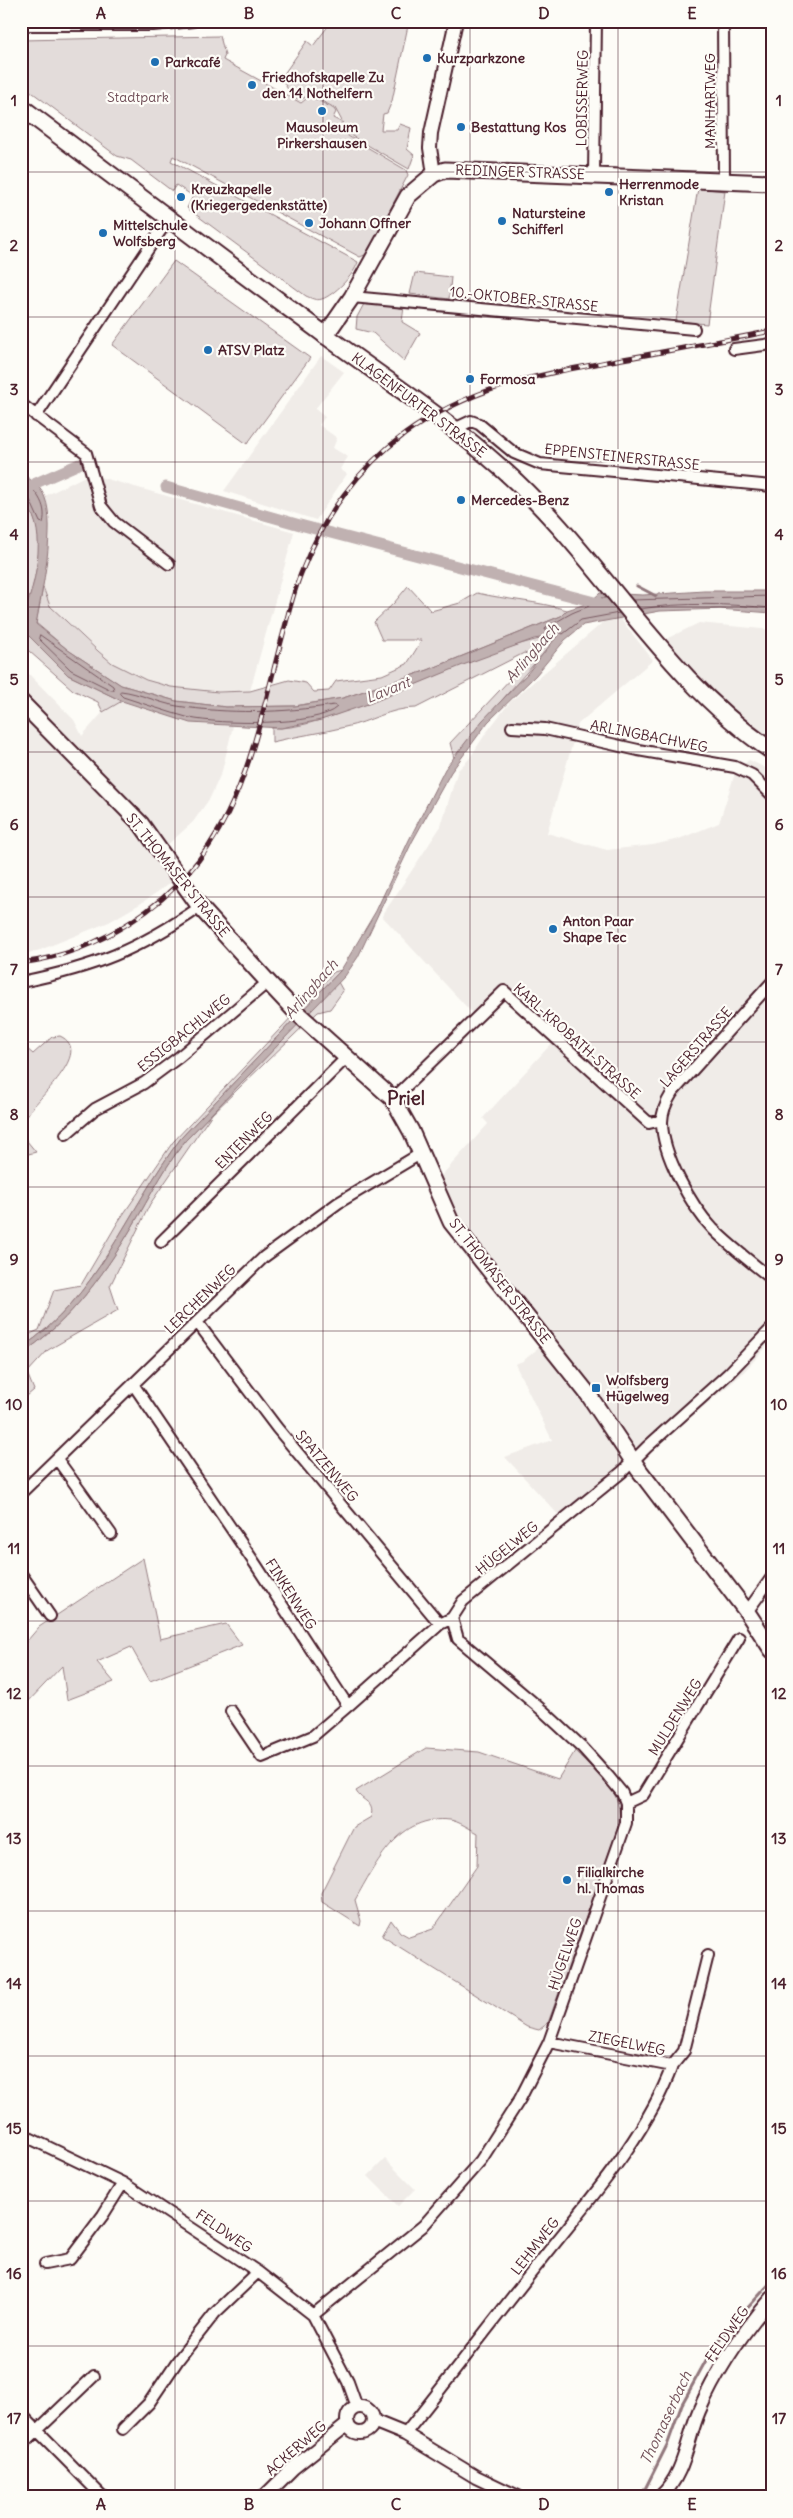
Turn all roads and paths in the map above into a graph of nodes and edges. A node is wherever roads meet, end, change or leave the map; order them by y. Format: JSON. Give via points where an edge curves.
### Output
{"nodes":[{"id":1,"x":193,"y":21,"type":"edge"},
{"id":2,"x":456,"y":21,"type":"edge"},
{"id":3,"x":596,"y":21,"type":"edge"},
{"id":4,"x":723,"y":21,"type":"edge"},
{"id":5,"x":21,"y":25,"type":"edge"},
{"id":6,"x":21,"y":107,"type":"edge"},
{"id":7,"x":434,"y":174,"type":"junction"},
{"id":8,"x":594,"y":174,"type":"junction"},
{"id":9,"x":724,"y":180,"type":"junction"},
{"id":10,"x":772,"y":183,"type":"edge"},
{"id":11,"x":169,"y":218,"type":"junction"},
{"id":12,"x":352,"y":297,"type":"junction"},
{"id":13,"x":694,"y":329,"type":"dead end"},
{"id":14,"x":325,"y":336,"type":"junction"},
{"id":15,"x":772,"y":344,"type":"edge"},
{"id":16,"x":734,"y":349,"type":"dead end"},
{"id":17,"x":21,"y":404,"type":"edge"},
{"id":18,"x":36,"y":416,"type":"junction"},
{"id":19,"x":454,"y":429,"type":"junction"},
{"id":20,"x":772,"y":486,"type":"edge"},
{"id":21,"x":169,"y":564,"type":"dead end"},
{"id":22,"x":21,"y":702,"type":"edge"},
{"id":23,"x":512,"y":727,"type":"dead end"},
{"id":24,"x":772,"y":751,"type":"edge"},
{"id":25,"x":772,"y":795,"type":"edge"},
{"id":26,"x":200,"y":907,"type":"junction"},
{"id":27,"x":21,"y":982,"type":"edge"},
{"id":28,"x":268,"y":982,"type":"junction"},
{"id":29,"x":772,"y":982,"type":"edge"},
{"id":30,"x":346,"y":1057,"type":"junction"},
{"id":31,"x":393,"y":1099,"type":"junction"},
{"id":32,"x":662,"y":1120,"type":"junction"},
{"id":33,"x":66,"y":1134,"type":"dead end"},
{"id":34,"x":420,"y":1154,"type":"junction"},
{"id":35,"x":161,"y":1242,"type":"dead end"},
{"id":36,"x":772,"y":1279,"type":"edge"},
{"id":37,"x":197,"y":1322,"type":"junction"},
{"id":38,"x":772,"y":1328,"type":"edge"},
{"id":39,"x":133,"y":1384,"type":"junction"},
{"id":40,"x":56,"y":1459,"type":"junction"},
{"id":41,"x":633,"y":1461,"type":"junction"},
{"id":42,"x":21,"y":1493,"type":"edge"},
{"id":43,"x":111,"y":1534,"type":"dead end"},
{"id":44,"x":21,"y":1574,"type":"edge"},
{"id":45,"x":772,"y":1578,"type":"edge"},
{"id":46,"x":747,"y":1612,"type":"junction"},
{"id":47,"x":50,"y":1616,"type":"dead end"},
{"id":48,"x":452,"y":1618,"type":"junction"},
{"id":49,"x":440,"y":1624,"type":"junction"},
{"id":50,"x":740,"y":1638,"type":"dead end"},
{"id":51,"x":772,"y":1650,"type":"edge"},
{"id":52,"x":348,"y":1706,"type":"junction"},
{"id":53,"x":231,"y":1711,"type":"dead end"},
{"id":54,"x":626,"y":1803,"type":"junction"},
{"id":55,"x":708,"y":1955,"type":"dead end"},
{"id":56,"x":549,"y":2042,"type":"junction"},
{"id":57,"x":672,"y":2066,"type":"junction"},
{"id":58,"x":21,"y":2134,"type":"edge"},
{"id":59,"x":123,"y":2183,"type":"junction"},
{"id":60,"x":46,"y":2264,"type":"dead end"},
{"id":61,"x":258,"y":2272,"type":"junction"},
{"id":62,"x":772,"y":2298,"type":"edge"},
{"id":63,"x":313,"y":2315,"type":"junction"},
{"id":64,"x":94,"y":2376,"type":"dead end"},
{"id":65,"x":357,"y":2407,"type":"junction"},
{"id":66,"x":21,"y":2414,"type":"edge"},
{"id":67,"x":372,"y":2422,"type":"junction"},
{"id":68,"x":348,"y":2424,"type":"junction"},
{"id":69,"x":123,"y":2429,"type":"dead end"},
{"id":70,"x":38,"y":2431,"type":"junction"},
{"id":71,"x":405,"y":2434,"type":"junction"},
{"id":72,"x":21,"y":2446,"type":"edge"},
{"id":73,"x":103,"y":2497,"type":"edge"},
{"id":74,"x":264,"y":2497,"type":"edge"},
{"id":75,"x":518,"y":2497,"type":"edge"},
{"id":76,"x":660,"y":2497,"type":"edge"}],
"edges":[{"from":1,"to":5,"type":"street","via":[[153,25]]},
{"from":2,"to":7,"type":"street","via":[[431,133]]},
{"from":3,"to":8,"type":"street","name":"LOBISSERWEG"},
{"from":4,"to":9,"type":"street","name":"MANHARTWEG"},
{"from":6,"to":11,"type":"main road","name":"KLAGENFURTER STRASSE"},
{"from":7,"to":8,"type":"main road","name":"REDINGER STRASSE","via":[[445,170]]},
{"from":7,"to":12,"type":"main road","name":"REDINGER STRASSE","via":[[408,196]]},
{"from":8,"to":9,"type":"main road","name":"REDINGER STRASSE"},
{"from":9,"to":10,"type":"main road","name":"REDINGER STRASSE"},
{"from":11,"to":14,"type":"main road","name":"KLAGENFURTER STRASSE"},
{"from":11,"to":18,"type":"street"},
{"from":12,"to":13,"type":"street","name":"10.-OKTOBER-STRASSE"},
{"from":12,"to":14,"type":"main road","name":"REDINGER STRASSE"},
{"from":14,"to":19,"type":"main road","name":"KLAGENFURTER STRASSE"},
{"from":15,"to":16,"type":"street"},
{"from":17,"to":18,"type":"street"},
{"from":18,"to":21,"type":"street","via":[[86,453],[98,500],[114,522]]},
{"from":19,"to":20,"type":"street","name":"EPPENSTEINERSTRASSE","via":[[471,421],[479,424],[514,452],[540,464]]},
{"from":19,"to":24,"type":"main road","name":"KLAGENFURTER STRASSE","via":[[500,467],[558,523],[714,706]]},
{"from":22,"to":26,"type":"main road","name":"ST. THOMASER STRASSE","via":[[141,824]]},
{"from":23,"to":25,"type":"street","name":"ARLINGBACHWEG","via":[[545,728],[638,750],[735,767],[752,775]]},
{"from":26,"to":27,"type":"street","via":[[123,953],[68,972]]},
{"from":26,"to":28,"type":"main road","name":"ST. THOMASER STRASSE"},
{"from":28,"to":30,"type":"main road","name":"ST. THOMASER STRASSE"},
{"from":28,"to":33,"type":"street","name":"ESSIGBACHLWEG","via":[[179,1057],[144,1083],[95,1109]]},
{"from":29,"to":32,"type":"street","name":"LAGERSTRASSE","via":[[672,1093]]},
{"from":30,"to":31,"type":"main road","name":"ST. THOMASER STRASSE"},
{"from":30,"to":35,"type":"street","name":"ENTENWEG"},
{"from":31,"to":32,"type":"street","name":"KARL-KROBATH-STRASSE","via":[[504,991],[649,1123]]},
{"from":31,"to":34,"type":"main road","name":"ST. THOMASER STRASSE"},
{"from":32,"to":36,"type":"street","via":[[671,1157],[700,1211],[713,1228]]},
{"from":34,"to":37,"type":"street","name":"LERCHENWEG","via":[[292,1235],[264,1257]]},
{"from":34,"to":41,"type":"main road","name":"ST. THOMASER STRASSE","via":[[451,1222],[588,1394]]},
{"from":37,"to":39,"type":"street","name":"LERCHENWEG"},
{"from":37,"to":49,"type":"street","name":"SPATZENWEG","via":[[277,1428]]},
{"from":38,"to":41,"type":"street","name":"HÜGELWEG","via":[[728,1374]]},
{"from":39,"to":40,"type":"street","name":"LERCHENWEG"},
{"from":39,"to":52,"type":"street","name":"FINKENWEG"},
{"from":40,"to":42,"type":"street","name":"LERCHENWEG"},
{"from":40,"to":43,"type":"street"},
{"from":41,"to":46,"type":"main road","name":"ST. THOMASER STRASSE"},
{"from":41,"to":48,"type":"street","name":"HÜGELWEG","via":[[463,1602]]},
{"from":44,"to":47,"type":"street"},
{"from":45,"to":46,"type":"street"},
{"from":46,"to":51,"type":"main road","name":"ST. THOMASER STRASSE"},
{"from":48,"to":49,"type":"street"},
{"from":48,"to":54,"type":"street","via":[[458,1639],[582,1747],[622,1793]]},
{"from":49,"to":52,"type":"street"},
{"from":50,"to":54,"type":"street","name":"MULDENWEG","via":[[644,1795]]},
{"from":52,"to":53,"type":"street","via":[[313,1736],[262,1757]]},
{"from":54,"to":56,"type":"street","name":"HÜGELWEG","via":[[626,1823]]},
{"from":55,"to":57,"type":"street","name":"ZIEGELWEG","via":[[684,2051]]},
{"from":56,"to":57,"type":"street","name":"ZIEGELWEG"},
{"from":56,"to":63,"type":"street","name":"HÜGELWEG","via":[[520,2099],[480,2160],[423,2226]]},
{"from":57,"to":71,"type":"street","name":"LEHMWEG","via":[[664,2088],[636,2135]]},
{"from":58,"to":59,"type":"street","name":"FELDWEG"},
{"from":59,"to":60,"type":"street","via":[[70,2259]]},
{"from":59,"to":61,"type":"street","name":"FELDWEG"},
{"from":61,"to":63,"type":"street","name":"FELDWEG"},
{"from":61,"to":69,"type":"street","via":[[215,2313],[149,2403]]},
{"from":62,"to":76,"type":"street","name":"FELDWEG","via":[[726,2357],[699,2411],[682,2463]]},
{"from":63,"to":65,"type":"street","name":"FELDWEG","via":[[348,2382]]},
{"from":64,"to":70,"type":"street"},
{"from":65,"to":67,"type":"street","via":[[368,2410]]},
{"from":65,"to":68,"type":"street","via":[[349,2414]]},
{"from":66,"to":70,"type":"street"},
{"from":67,"to":68,"type":"street","via":[[369,2429],[362,2432],[353,2430]]},
{"from":67,"to":71,"type":"street"},
{"from":68,"to":74,"type":"street","name":"ACKERWEG","via":[[293,2468]]},
{"from":70,"to":72,"type":"street"},
{"from":70,"to":73,"type":"street"},
{"from":71,"to":75,"type":"street","via":[[476,2478]]}]}
